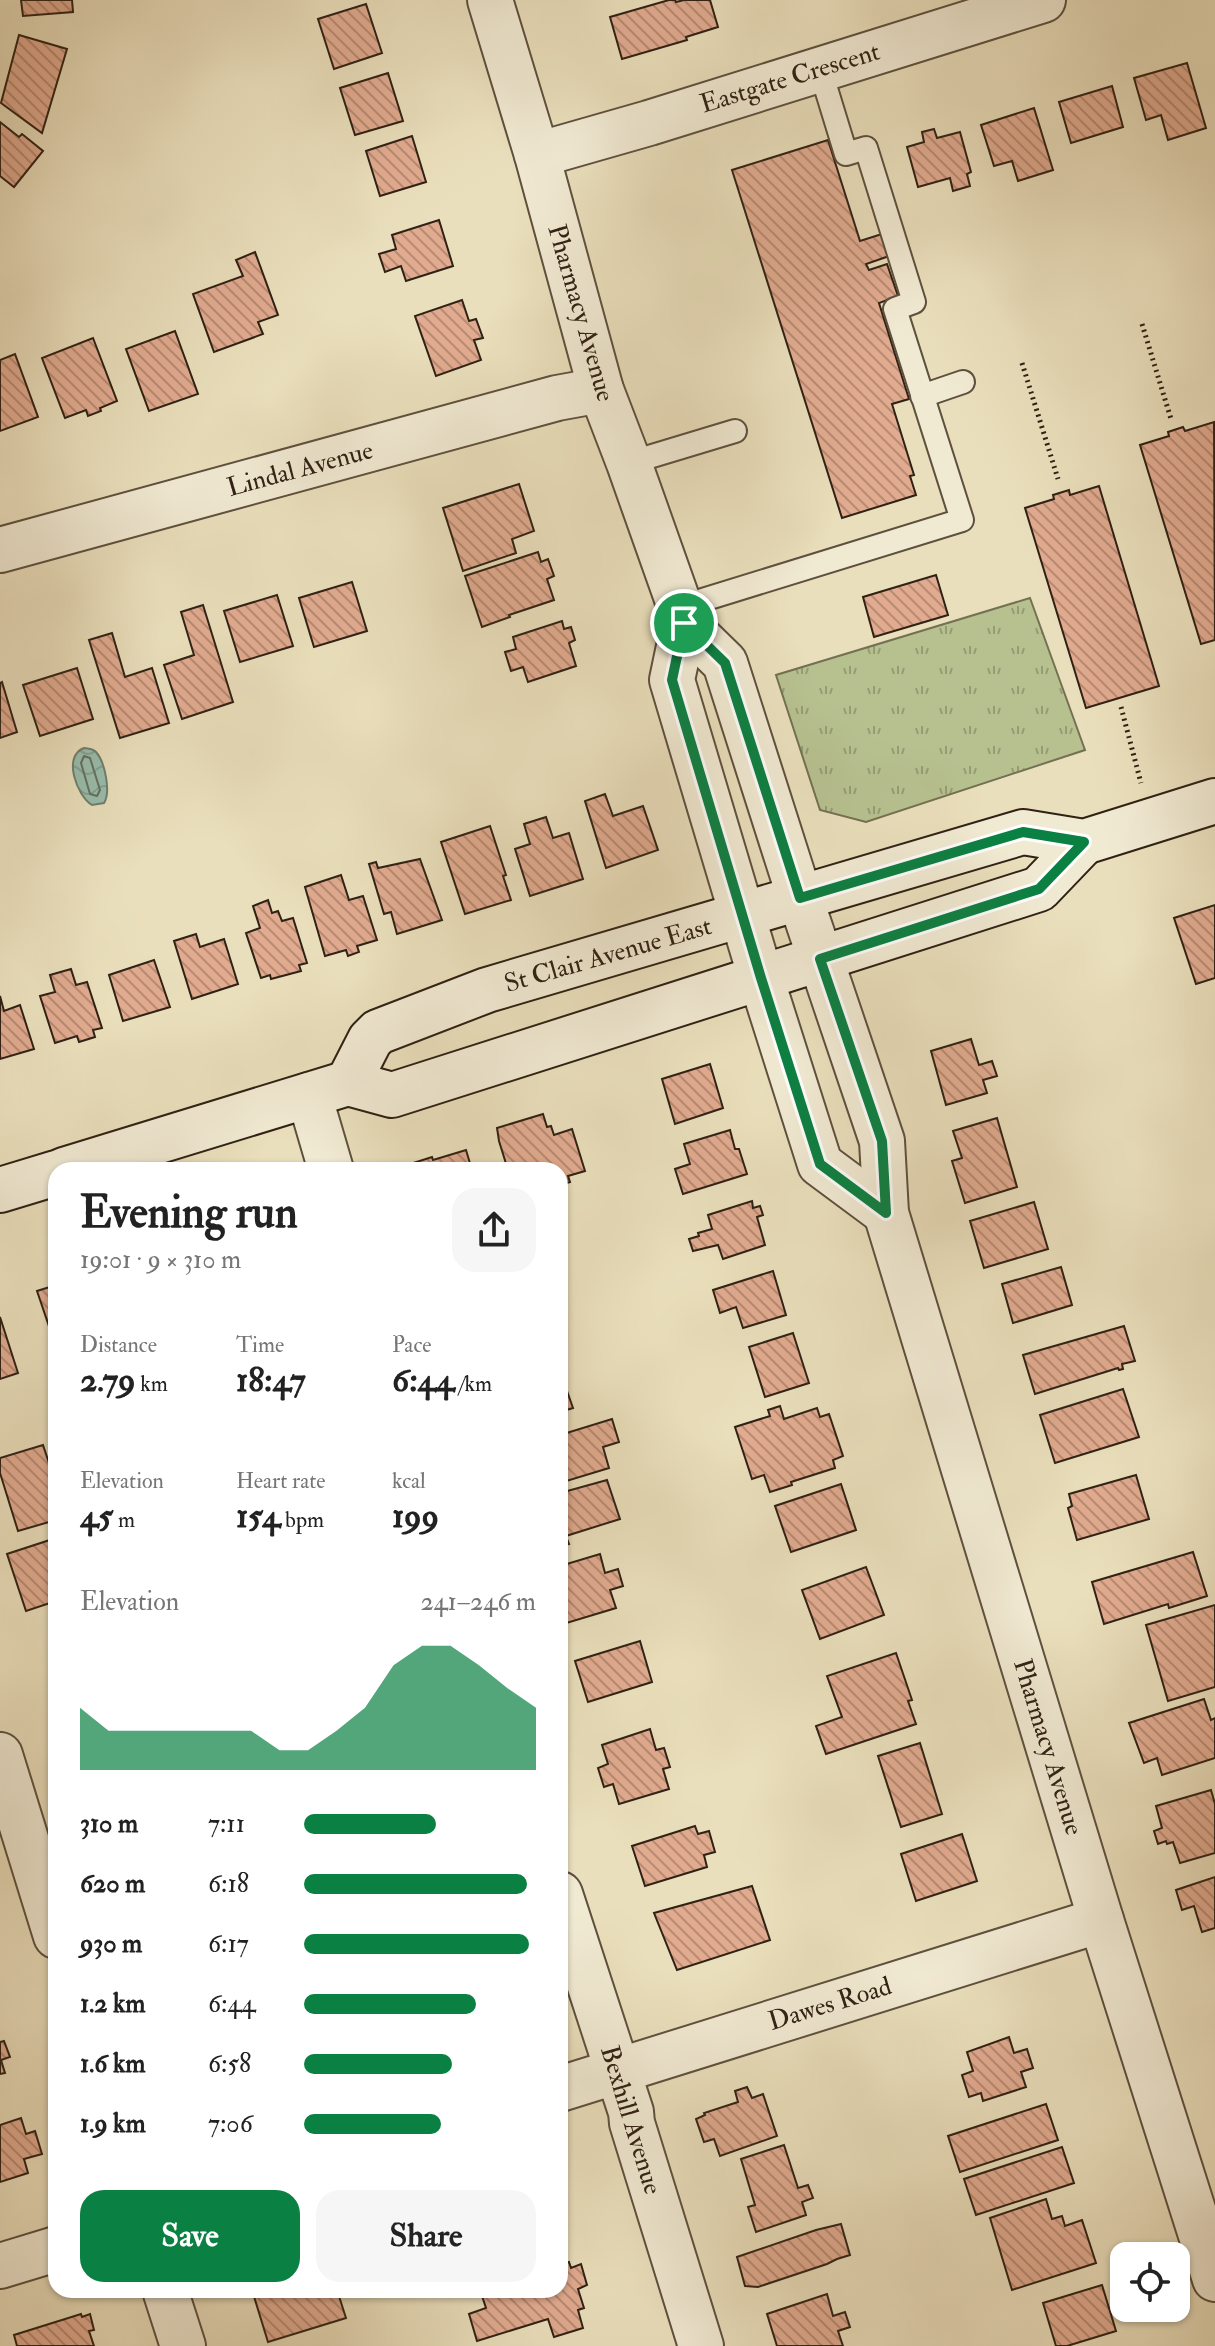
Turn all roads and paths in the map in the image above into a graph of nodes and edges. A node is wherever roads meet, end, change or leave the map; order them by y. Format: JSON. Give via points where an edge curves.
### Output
{"nodes":[{"id":1,"x":490,"y":0,"type":"edge"},
{"id":2,"x":1043,"y":0,"type":"edge"},
{"id":3,"x":820,"y":69,"type":"junction"},
{"id":4,"x":537,"y":155,"type":"junction"},
{"id":5,"x":1142,"y":324,"type":"dead end"},
{"id":6,"x":1022,"y":363,"type":"dead end"},
{"id":7,"x":963,"y":382,"type":"dead end"},
{"id":8,"x":601,"y":390,"type":"junction"},
{"id":9,"x":922,"y":396,"type":"junction"},
{"id":10,"x":1171,"y":419,"type":"dead end"},
{"id":11,"x":735,"y":431,"type":"dead end"},
{"id":12,"x":629,"y":463,"type":"junction"},
{"id":13,"x":1058,"y":479,"type":"dead end"},
{"id":14,"x":0,"y":550,"type":"edge"},
{"id":15,"x":682,"y":615,"type":"junction"},
{"id":16,"x":1121,"y":707,"type":"dead end"},
{"id":17,"x":1215,"y":801,"type":"edge"},
{"id":18,"x":1151,"y":821,"type":"junction"},
{"id":19,"x":1084,"y":842,"type":"junction"},
{"id":20,"x":800,"y":898,"type":"junction"},
{"id":21,"x":742,"y":915,"type":"junction"},
{"id":22,"x":820,"y":959,"type":"junction"},
{"id":23,"x":761,"y":978,"type":"junction"},
{"id":24,"x":328,"y":1089,"type":"junction"},
{"id":25,"x":90,"y":1162,"type":"edge"},
{"id":26,"x":331,"y":1162,"type":"edge"},
{"id":27,"x":48,"y":1175,"type":"edge"},
{"id":28,"x":0,"y":1190,"type":"edge"},
{"id":29,"x":886,"y":1213,"type":"junction"},
{"id":30,"x":0,"y":1755,"type":"edge"},
{"id":31,"x":48,"y":1910,"type":"edge"},
{"id":32,"x":568,"y":1919,"type":"edge"},
{"id":33,"x":1101,"y":1920,"type":"junction"},
{"id":34,"x":616,"y":2071,"type":"junction"},
{"id":35,"x":568,"y":2086,"type":"edge"},
{"id":36,"x":48,"y":2251,"type":"edge"},
{"id":37,"x":0,"y":2266,"type":"edge"},
{"id":38,"x":1215,"y":2279,"type":"edge"},
{"id":39,"x":168,"y":2298,"type":"edge"},
{"id":40,"x":183,"y":2346,"type":"edge"},
{"id":41,"x":701,"y":2346,"type":"edge"}],
"edges":[{"from":1,"to":4,"type":"street","name":"Pharmacy Avenue"},
{"from":2,"to":3,"type":"street","name":"Eastgate Crescent"},
{"from":3,"to":4,"type":"street","name":"Eastgate Crescent"},
{"from":3,"to":9,"type":"lane","via":[[846,154],[866,148],[901,260],[914,302],[895,309]]},
{"from":4,"to":8,"type":"street","name":"Pharmacy Avenue"},
{"from":5,"to":10,"type":"path"},
{"from":6,"to":13,"type":"path"},
{"from":7,"to":9,"type":"lane"},
{"from":8,"to":12,"type":"street","name":"Pharmacy Avenue"},
{"from":8,"to":14,"type":"street","name":"Lindal Avenue"},
{"from":9,"to":15,"type":"lane","via":[[962,520]]},
{"from":11,"to":12,"type":"lane"},
{"from":12,"to":15,"type":"street","name":"Pharmacy Avenue"},
{"from":15,"to":20,"type":"street","name":"Pharmacy Avenue","via":[[725,663]]},
{"from":15,"to":21,"type":"street","via":[[672,680]]},
{"from":16,"to":18,"type":"path"},
{"from":17,"to":18,"type":"street","name":"St Clair Avenue East"},
{"from":18,"to":19,"type":"street","name":"St Clair Avenue East"},
{"from":19,"to":20,"type":"street","name":"St Clair Avenue East","via":[[1023,832]]},
{"from":19,"to":22,"type":"street","name":"St Clair Avenue East","via":[[1039,889]]},
{"from":20,"to":21,"type":"street","name":"St Clair Avenue East"},
{"from":20,"to":22,"type":"street","name":"Pharmacy Avenue"},
{"from":21,"to":23,"type":"street"},
{"from":21,"to":24,"type":"street","name":"St Clair Avenue East","via":[[487,990],[378,1032]]},
{"from":22,"to":23,"type":"street","name":"St Clair Avenue East"},
{"from":22,"to":29,"type":"street","name":"Pharmacy Avenue","via":[[882,1141]]},
{"from":23,"to":24,"type":"street","name":"St Clair Avenue East","via":[[392,1095]]},
{"from":23,"to":29,"type":"street","via":[[820,1164]]},
{"from":24,"to":25,"type":"street"},
{"from":24,"to":26,"type":"street"},
{"from":27,"to":28,"type":"street"},
{"from":29,"to":33,"type":"street","name":"Pharmacy Avenue"},
{"from":30,"to":31,"type":"street"},
{"from":32,"to":34,"type":"street","name":"Bexhill Avenue"},
{"from":33,"to":34,"type":"street","name":"Dawes Road"},
{"from":33,"to":38,"type":"street","name":"Pharmacy Avenue"},
{"from":34,"to":35,"type":"street","name":"Dawes Road"},
{"from":34,"to":41,"type":"street","name":"Bexhill Avenue"},
{"from":36,"to":37,"type":"street"},
{"from":39,"to":40,"type":"street"}]}
